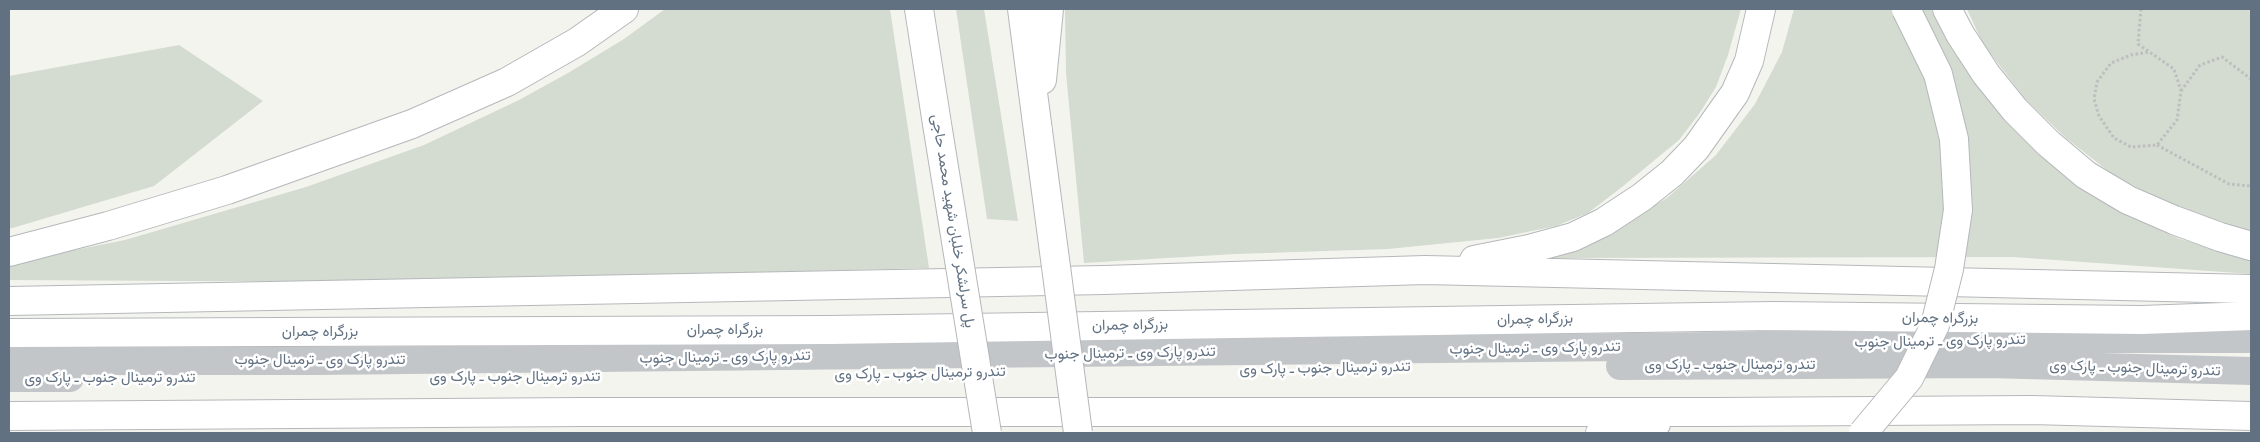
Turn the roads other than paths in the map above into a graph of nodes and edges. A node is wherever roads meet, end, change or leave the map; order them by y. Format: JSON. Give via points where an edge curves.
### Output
{"nodes":[{"id":1,"x":624,"y":9,"type":"edge"},
{"id":2,"x":919,"y":9,"type":"edge"},
{"id":3,"x":1022,"y":9,"type":"edge"},
{"id":4,"x":1049,"y":9,"type":"edge"},
{"id":5,"x":1761,"y":9,"type":"edge"},
{"id":6,"x":1906,"y":9,"type":"edge"},
{"id":7,"x":1947,"y":9,"type":"edge"},
{"id":8,"x":1038,"y":131,"type":"junction"},
{"id":9,"x":2251,"y":246,"type":"edge"},
{"id":10,"x":9,"y":252,"type":"edge"},
{"id":11,"x":1425,"y":270,"type":"junction"},
{"id":12,"x":2251,"y":289,"type":"edge"},
{"id":13,"x":9,"y":301,"type":"edge"},
{"id":14,"x":2251,"y":316,"type":"edge"},
{"id":15,"x":9,"y":333,"type":"edge"},
{"id":16,"x":2251,"y":339,"type":"edge"},
{"id":17,"x":9,"y":358,"type":"edge"},
{"id":18,"x":2251,"y":371,"type":"edge"},
{"id":19,"x":9,"y":378,"type":"edge"},
{"id":20,"x":1717,"y":412,"type":"junction"},
{"id":21,"x":9,"y":416,"type":"edge"},
{"id":22,"x":2251,"y":416,"type":"edge"},
{"id":23,"x":987,"y":433,"type":"edge"},
{"id":24,"x":1078,"y":433,"type":"edge"},
{"id":25,"x":1600,"y":433,"type":"edge"},
{"id":26,"x":1863,"y":433,"type":"edge"}],
"edges":[{"from":1,"to":10,"type":"highway","via":[[576,42],[507,82],[412,124],[227,190]]},
{"from":2,"to":23,"type":"highway","name":"پل سرلشکر خلبان شهید محمد حاجی","bridge":true},
{"from":3,"to":8,"type":"highway"},
{"from":4,"to":8,"type":"highway"},
{"from":5,"to":11,"type":"highway","via":[[1749,62],[1726,107],[1696,148],[1642,197],[1604,222],[1573,237]]},
{"from":6,"to":26,"type":"highway","bridge":true,"via":[[1938,74],[1954,139],[1958,210],[1949,268],[1935,325],[1909,378]]},
{"from":7,"to":9,"type":"highway","via":[[1986,74],[2016,110],[2048,143],[2086,174],[2128,200],[2174,220]]},
{"from":8,"to":24,"type":"highway","bridge":true},
{"from":11,"to":12,"type":"highway"},
{"from":11,"to":13,"type":"highway","via":[[1094,280]]},
{"from":14,"to":15,"type":"highway","name":"بزرگراه چمران","via":[[2142,320],[1773,316],[829,330]]},
{"from":16,"to":17,"type":"lane","name":"تندرو پارک وی ـ ترمینال جنوب","via":[[2009,339],[1718,346],[336,361]]},
{"from":18,"to":19,"type":"lane","name":"تندرو ترمینال جنوب ـ پارک وی","via":[[1968,364],[660,376]]},
{"from":20,"to":21,"type":"highway","via":[[571,412]]},
{"from":20,"to":22,"type":"highway","via":[[2032,410]]},
{"from":20,"to":25,"type":"highway"}]}
